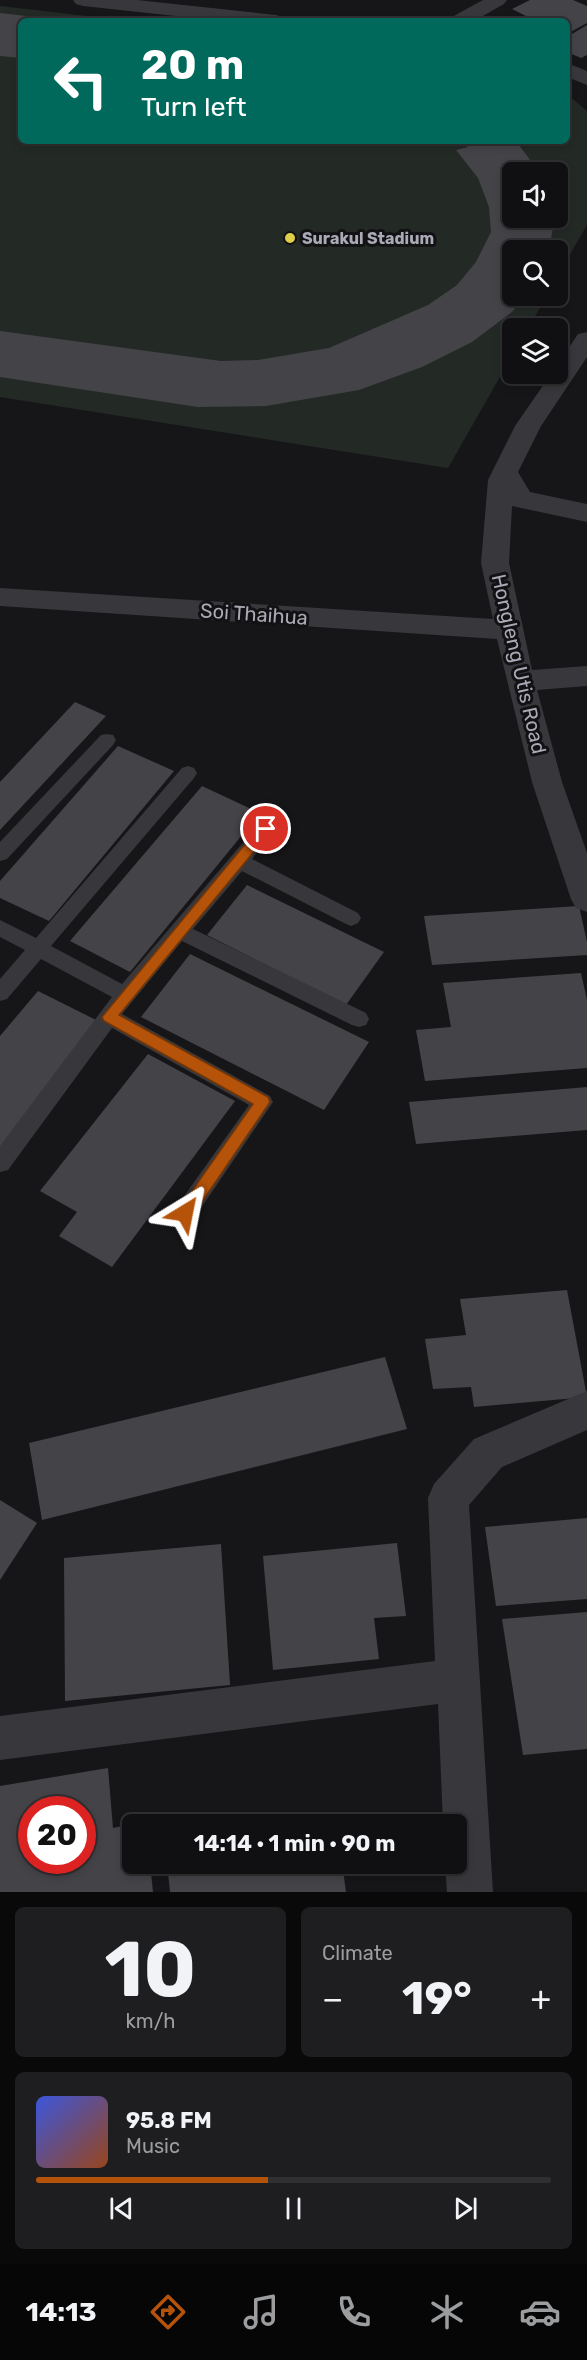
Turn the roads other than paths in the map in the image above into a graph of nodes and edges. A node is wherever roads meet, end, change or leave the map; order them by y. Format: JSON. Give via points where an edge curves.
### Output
{"nodes":[{"id":1,"x":83,"y":0,"type":"edge"},
{"id":2,"x":497,"y":0,"type":"edge"},
{"id":3,"x":248,"y":18,"type":"edge"},
{"id":4,"x":464,"y":18,"type":"edge"},
{"id":5,"x":587,"y":339,"type":"edge"},
{"id":6,"x":505,"y":472,"type":"junction"},
{"id":7,"x":520,"y":499,"type":"junction"},
{"id":8,"x":587,"y":513,"type":"edge"},
{"id":9,"x":498,"y":523,"type":"junction"},
{"id":10,"x":0,"y":597,"type":"edge"},
{"id":11,"x":509,"y":630,"type":"junction"},
{"id":12,"x":587,"y":676,"type":"edge"},
{"id":13,"x":520,"y":681,"type":"junction"},
{"id":14,"x":107,"y":740,"type":"dead end"},
{"id":15,"x":188,"y":773,"type":"dead end"},
{"id":16,"x":266,"y":829,"type":"dead end"},
{"id":17,"x":0,"y":854,"type":"edge"},
{"id":18,"x":238,"y":861,"type":"junction"},
{"id":19,"x":587,"y":899,"type":"edge"},
{"id":20,"x":351,"y":918,"type":"dead end"},
{"id":21,"x":0,"y":928,"type":"edge"},
{"id":22,"x":179,"y":931,"type":"junction"},
{"id":23,"x":39,"y":949,"type":"junction"},
{"id":24,"x":0,"y":993,"type":"edge"},
{"id":25,"x":125,"y":995,"type":"junction"},
{"id":26,"x":109,"y":1017,"type":"junction"},
{"id":27,"x":359,"y":1019,"type":"dead end"},
{"id":28,"x":0,"y":1163,"type":"edge"},
{"id":29,"x":185,"y":1213,"type":"dead end"},
{"id":30,"x":587,"y":1410,"type":"edge"},
{"id":31,"x":457,"y":1680,"type":"junction"},
{"id":32,"x":0,"y":1738,"type":"edge"},
{"id":33,"x":470,"y":1892,"type":"edge"}],
"edges":[{"from":1,"to":3,"type":"street"},
{"from":2,"to":4,"type":"street"},
{"from":5,"to":6,"type":"street","name":"Hongleng Utis Road","via":[[528,426]]},
{"from":6,"to":7,"type":"street"},
{"from":6,"to":9,"type":"street","name":"Hongleng Utis Road"},
{"from":7,"to":8,"type":"street"},
{"from":7,"to":9,"type":"street"},
{"from":9,"to":11,"type":"street","name":"Hongleng Utis Road","via":[[495,564]]},
{"from":10,"to":11,"type":"street","name":"Soi Thaihua"},
{"from":11,"to":13,"type":"street","name":"Hongleng Utis Road"},
{"from":12,"to":13,"type":"street"},
{"from":13,"to":19,"type":"street","name":"Hongleng Utis Road","via":[[547,782]]},
{"from":14,"to":17,"type":"lane"},
{"from":15,"to":23,"type":"lane"},
{"from":16,"to":18,"type":"lane"},
{"from":18,"to":20,"type":"lane"},
{"from":18,"to":22,"type":"lane"},
{"from":21,"to":23,"type":"lane"},
{"from":22,"to":25,"type":"lane"},
{"from":22,"to":27,"type":"lane"},
{"from":23,"to":24,"type":"lane"},
{"from":23,"to":25,"type":"lane"},
{"from":25,"to":26,"type":"lane"},
{"from":26,"to":28,"type":"lane"},
{"from":26,"to":29,"type":"lane","via":[[263,1102]]},
{"from":30,"to":31,"type":"street","via":[[488,1454],[448,1498]]},
{"from":31,"to":32,"type":"street"},
{"from":31,"to":33,"type":"street"}]}
